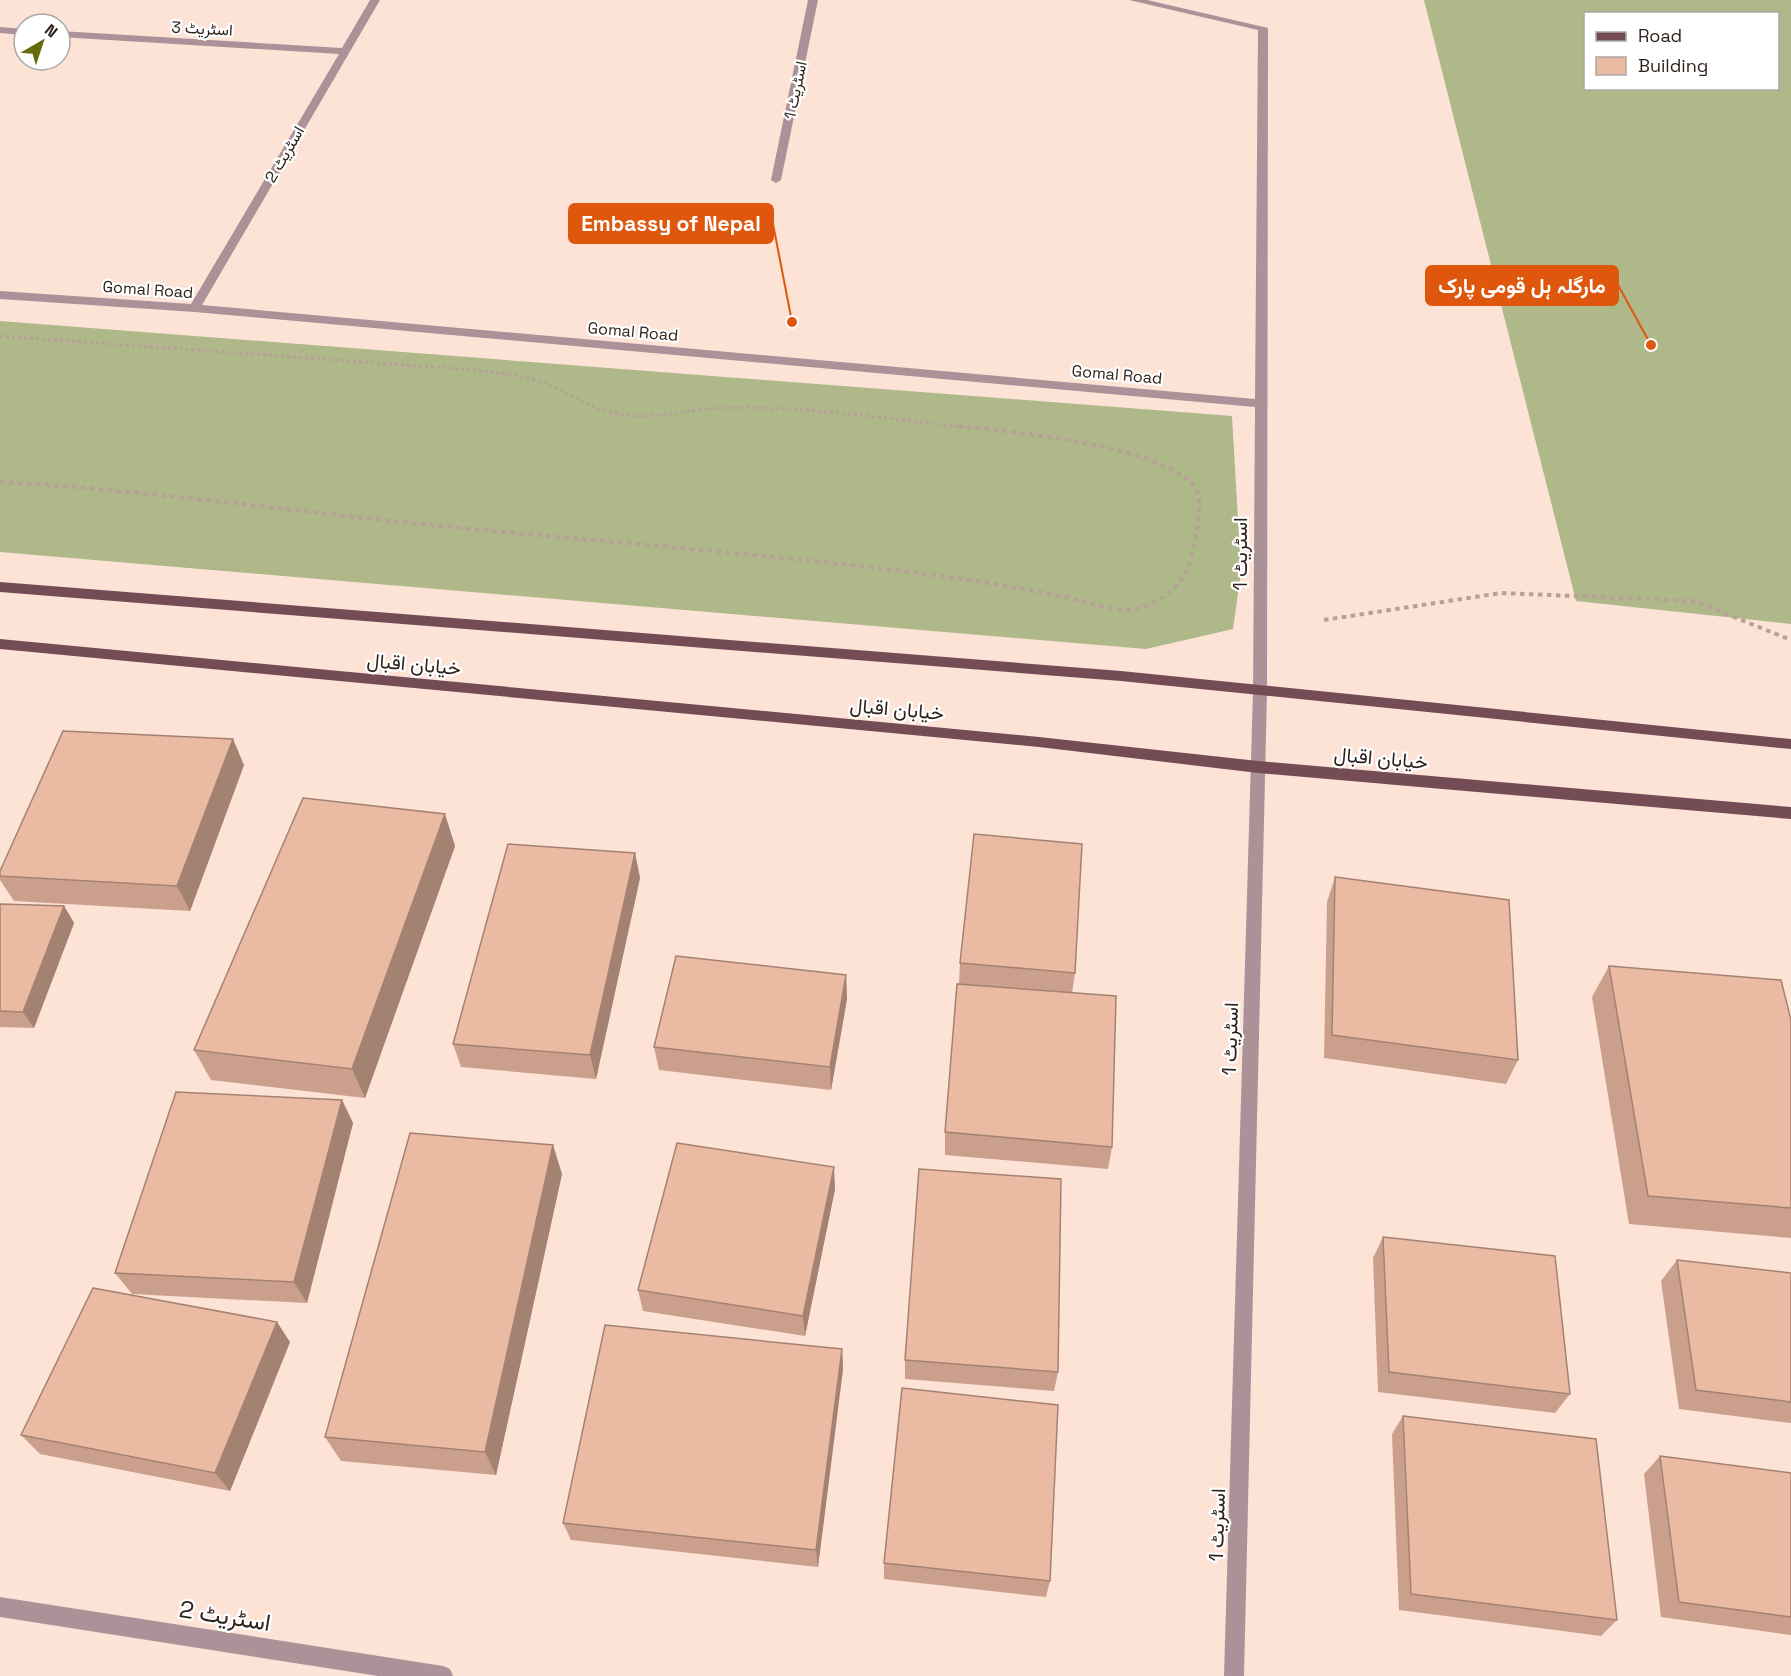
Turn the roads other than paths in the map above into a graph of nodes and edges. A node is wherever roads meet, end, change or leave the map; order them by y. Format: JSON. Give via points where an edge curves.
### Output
{"nodes":[{"id":1,"x":375,"y":0,"type":"edge"},
{"id":2,"x":813,"y":0,"type":"edge"},
{"id":3,"x":1134,"y":0,"type":"edge"},
{"id":4,"x":72,"y":35,"type":"edge"},
{"id":5,"x":343,"y":51,"type":"junction"},
{"id":6,"x":776,"y":180,"type":"dead end"},
{"id":7,"x":0,"y":295,"type":"edge"},
{"id":8,"x":195,"y":308,"type":"junction"},
{"id":9,"x":1262,"y":404,"type":"junction"},
{"id":10,"x":0,"y":587,"type":"edge"},
{"id":11,"x":0,"y":644,"type":"edge"},
{"id":12,"x":1260,"y":692,"type":"junction"},
{"id":13,"x":1791,"y":744,"type":"edge"},
{"id":14,"x":1258,"y":767,"type":"junction"},
{"id":15,"x":1791,"y":813,"type":"edge"},
{"id":16,"x":0,"y":1607,"type":"edge"},
{"id":17,"x":443,"y":1676,"type":"edge"},
{"id":18,"x":1234,"y":1676,"type":"edge"}],
"edges":[{"from":1,"to":5,"type":"street","name":"اسٹریٹ 2"},
{"from":2,"to":6,"type":"street","name":"اسٹریٹ 1"},
{"from":3,"to":9,"type":"street","name":"اسٹریٹ 1","via":[[1263,28]]},
{"from":4,"to":5,"type":"street","name":"اسٹریٹ 3"},
{"from":5,"to":8,"type":"street","name":"اسٹریٹ 2"},
{"from":7,"to":8,"type":"street","name":"Gomal Road"},
{"from":8,"to":9,"type":"street","name":"Gomal Road"},
{"from":9,"to":12,"type":"street","name":"اسٹریٹ 1"},
{"from":10,"to":12,"type":"main road","via":[[1121,676]]},
{"from":11,"to":14,"type":"main road","name":"خیابان اقبال","via":[[1039,742]]},
{"from":12,"to":13,"type":"main road"},
{"from":12,"to":14,"type":"street","name":"اسٹریٹ 1"},
{"from":14,"to":15,"type":"main road","name":"خیابان اقبال"},
{"from":14,"to":18,"type":"street","name":"اسٹریٹ 1"},
{"from":16,"to":17,"type":"street","name":"اسٹریٹ 2"}]}
